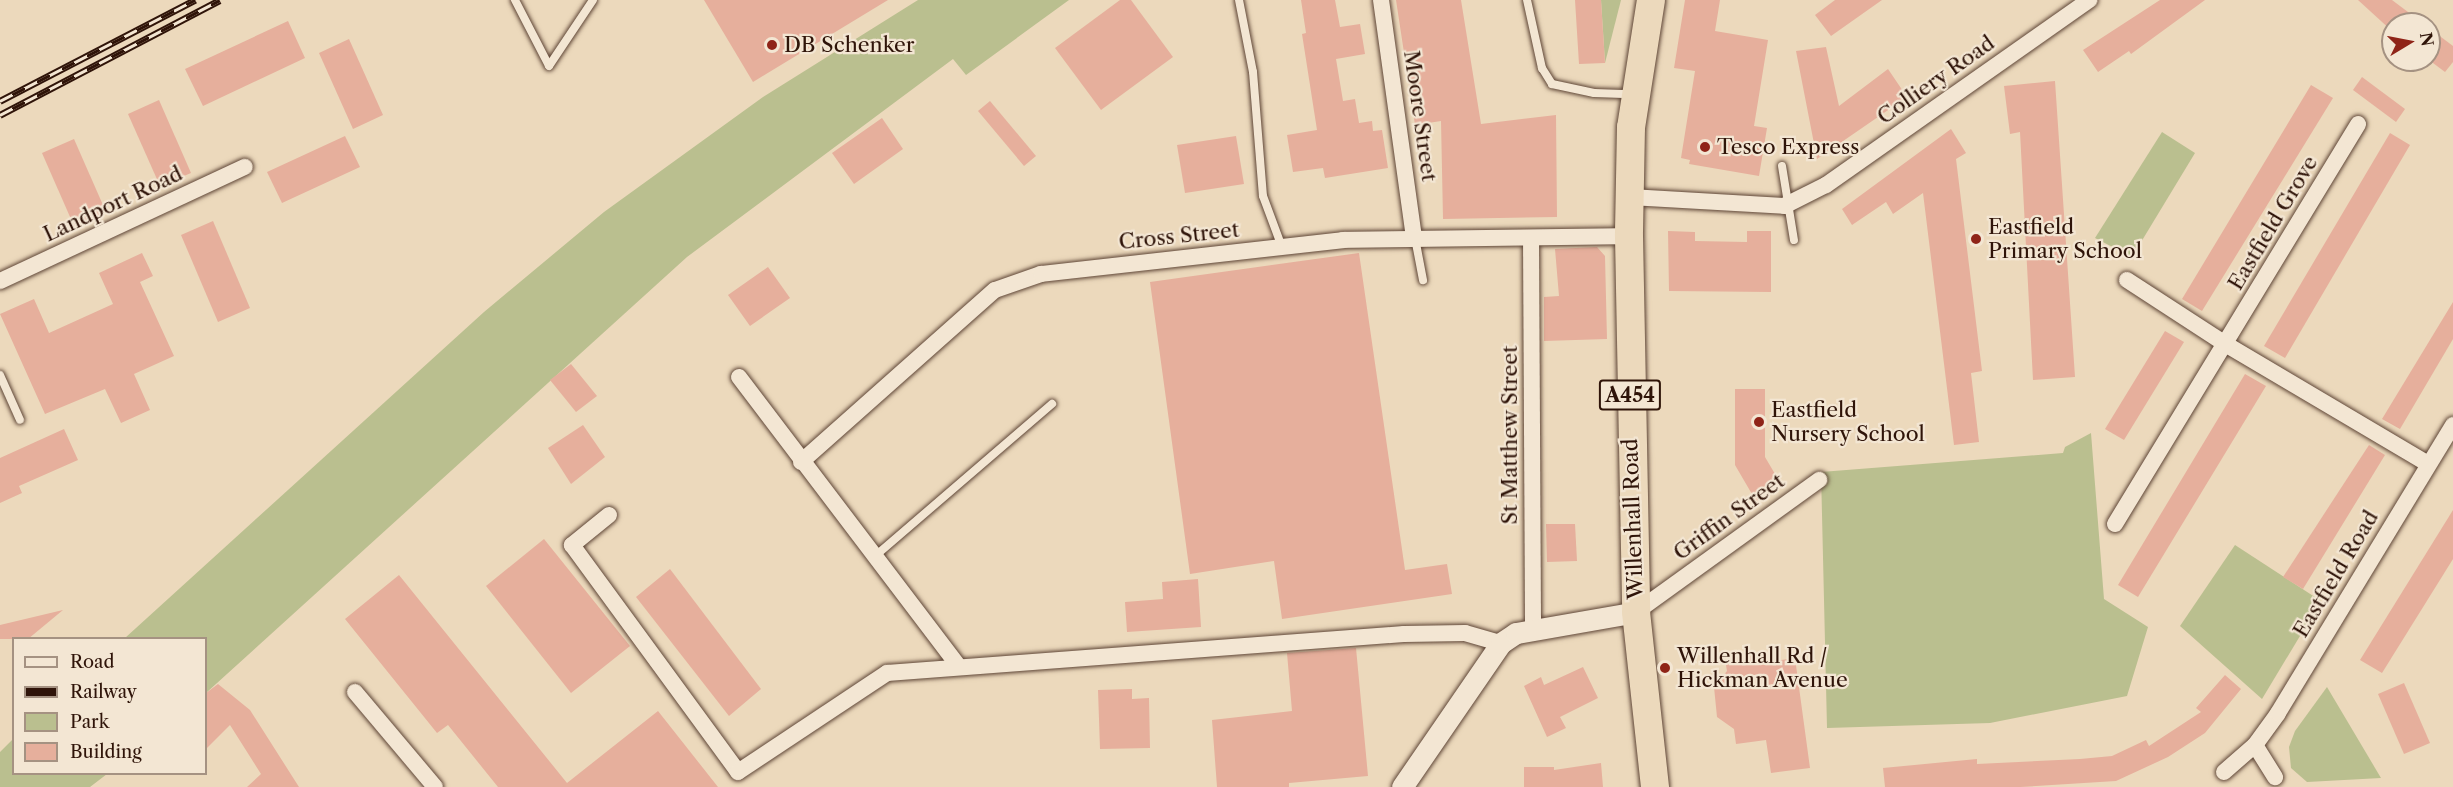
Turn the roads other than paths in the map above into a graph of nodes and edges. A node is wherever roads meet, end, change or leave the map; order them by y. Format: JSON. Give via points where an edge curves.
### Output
{"nodes":[{"id":1,"x":515,"y":0,"type":"edge"},
{"id":2,"x":593,"y":0,"type":"edge"},
{"id":3,"x":1239,"y":0,"type":"edge"},
{"id":4,"x":1381,"y":0,"type":"edge"},
{"id":5,"x":1527,"y":0,"type":"edge"},
{"id":6,"x":1651,"y":0,"type":"edge"},
{"id":7,"x":2089,"y":0,"type":"edge"},
{"id":8,"x":1634,"y":94,"type":"junction"},
{"id":9,"x":2358,"y":124,"type":"dead end"},
{"id":10,"x":1782,"y":166,"type":"dead end"},
{"id":11,"x":245,"y":167,"type":"dead end"},
{"id":12,"x":1630,"y":197,"type":"junction"},
{"id":13,"x":1788,"y":204,"type":"junction"},
{"id":14,"x":1629,"y":236,"type":"junction"},
{"id":15,"x":1414,"y":238,"type":"junction"},
{"id":16,"x":1531,"y":238,"type":"junction"},
{"id":17,"x":1794,"y":240,"type":"dead end"},
{"id":18,"x":1282,"y":248,"type":"junction"},
{"id":19,"x":1422,"y":280,"type":"dead end"},
{"id":20,"x":2127,"y":280,"type":"dead end"},
{"id":21,"x":0,"y":281,"type":"edge"},
{"id":22,"x":2227,"y":345,"type":"junction"},
{"id":23,"x":0,"y":375,"type":"edge"},
{"id":24,"x":739,"y":376,"type":"dead end"},
{"id":25,"x":1052,"y":404,"type":"dead end"},
{"id":26,"x":20,"y":420,"type":"dead end"},
{"id":27,"x":2453,"y":425,"type":"edge"},
{"id":28,"x":801,"y":462,"type":"junction"},
{"id":29,"x":2428,"y":464,"type":"junction"},
{"id":30,"x":1819,"y":480,"type":"dead end"},
{"id":31,"x":609,"y":514,"type":"dead end"},
{"id":32,"x":2115,"y":524,"type":"dead end"},
{"id":33,"x":874,"y":557,"type":"junction"},
{"id":34,"x":1636,"y":612,"type":"junction"},
{"id":35,"x":1533,"y":632,"type":"junction"},
{"id":36,"x":1502,"y":643,"type":"junction"},
{"id":37,"x":959,"y":667,"type":"junction"},
{"id":38,"x":355,"y":692,"type":"dead end"},
{"id":39,"x":2255,"y":745,"type":"junction"},
{"id":40,"x":2224,"y":772,"type":"dead end"},
{"id":41,"x":2275,"y":777,"type":"dead end"},
{"id":42,"x":435,"y":787,"type":"edge"},
{"id":43,"x":1402,"y":787,"type":"edge"},
{"id":44,"x":1654,"y":787,"type":"edge"}],
"edges":[{"from":1,"to":2,"type":"lane","via":[[549,66]]},
{"from":3,"to":18,"type":"lane","via":[[1252,72],[1263,196]]},
{"from":4,"to":15,"type":"street","name":"Moore Street"},
{"from":5,"to":8,"type":"lane","via":[[1542,68],[1552,84],[1594,93]]},
{"from":6,"to":8,"type":"highway","name":"Willenhall Road","number":"A454"},
{"from":7,"to":13,"type":"street","name":"Colliery Road","via":[[1826,185]]},
{"from":8,"to":12,"type":"highway","name":"Willenhall Road","number":"A454"},
{"from":9,"to":22,"type":"street","name":"Eastfield Grove"},
{"from":10,"to":13,"type":"lane"},
{"from":11,"to":21,"type":"street","name":"Landport Road"},
{"from":12,"to":13,"type":"street","name":"Colliery Road"},
{"from":12,"to":14,"type":"highway","name":"Willenhall Road","number":"A454"},
{"from":13,"to":17,"type":"lane"},
{"from":14,"to":16,"type":"street","name":"Cross Street"},
{"from":14,"to":34,"type":"highway","name":"Willenhall Road","number":"A454"},
{"from":15,"to":16,"type":"street","name":"Cross Street"},
{"from":15,"to":18,"type":"street","name":"Cross Street"},
{"from":15,"to":19,"type":"lane"},
{"from":16,"to":35,"type":"street","name":"St Matthew Street"},
{"from":18,"to":28,"type":"street","name":"Cross Street","via":[[1041,274],[995,290]]},
{"from":20,"to":22,"type":"street"},
{"from":22,"to":29,"type":"street"},
{"from":22,"to":32,"type":"street","name":"Eastfield Grove"},
{"from":23,"to":26,"type":"lane"},
{"from":24,"to":28,"type":"street"},
{"from":25,"to":33,"type":"lane"},
{"from":27,"to":29,"type":"street","name":"Eastfield Road"},
{"from":28,"to":33,"type":"street"},
{"from":29,"to":39,"type":"street","name":"Eastfield Road"},
{"from":30,"to":34,"type":"street","name":"Griffin Street"},
{"from":31,"to":37,"type":"street","via":[[573,545],[738,772],[887,673]]},
{"from":33,"to":37,"type":"street"},
{"from":34,"to":35,"type":"street"},
{"from":34,"to":44,"type":"highway","name":"Willenhall Road","number":"A454"},
{"from":35,"to":36,"type":"street","via":[[1516,633]]},
{"from":36,"to":37,"type":"street","via":[[1465,633],[1404,634]]},
{"from":36,"to":43,"type":"street"},
{"from":38,"to":42,"type":"street"},
{"from":39,"to":40,"type":"street","name":"Eastfield Road"},
{"from":39,"to":41,"type":"street"}]}
